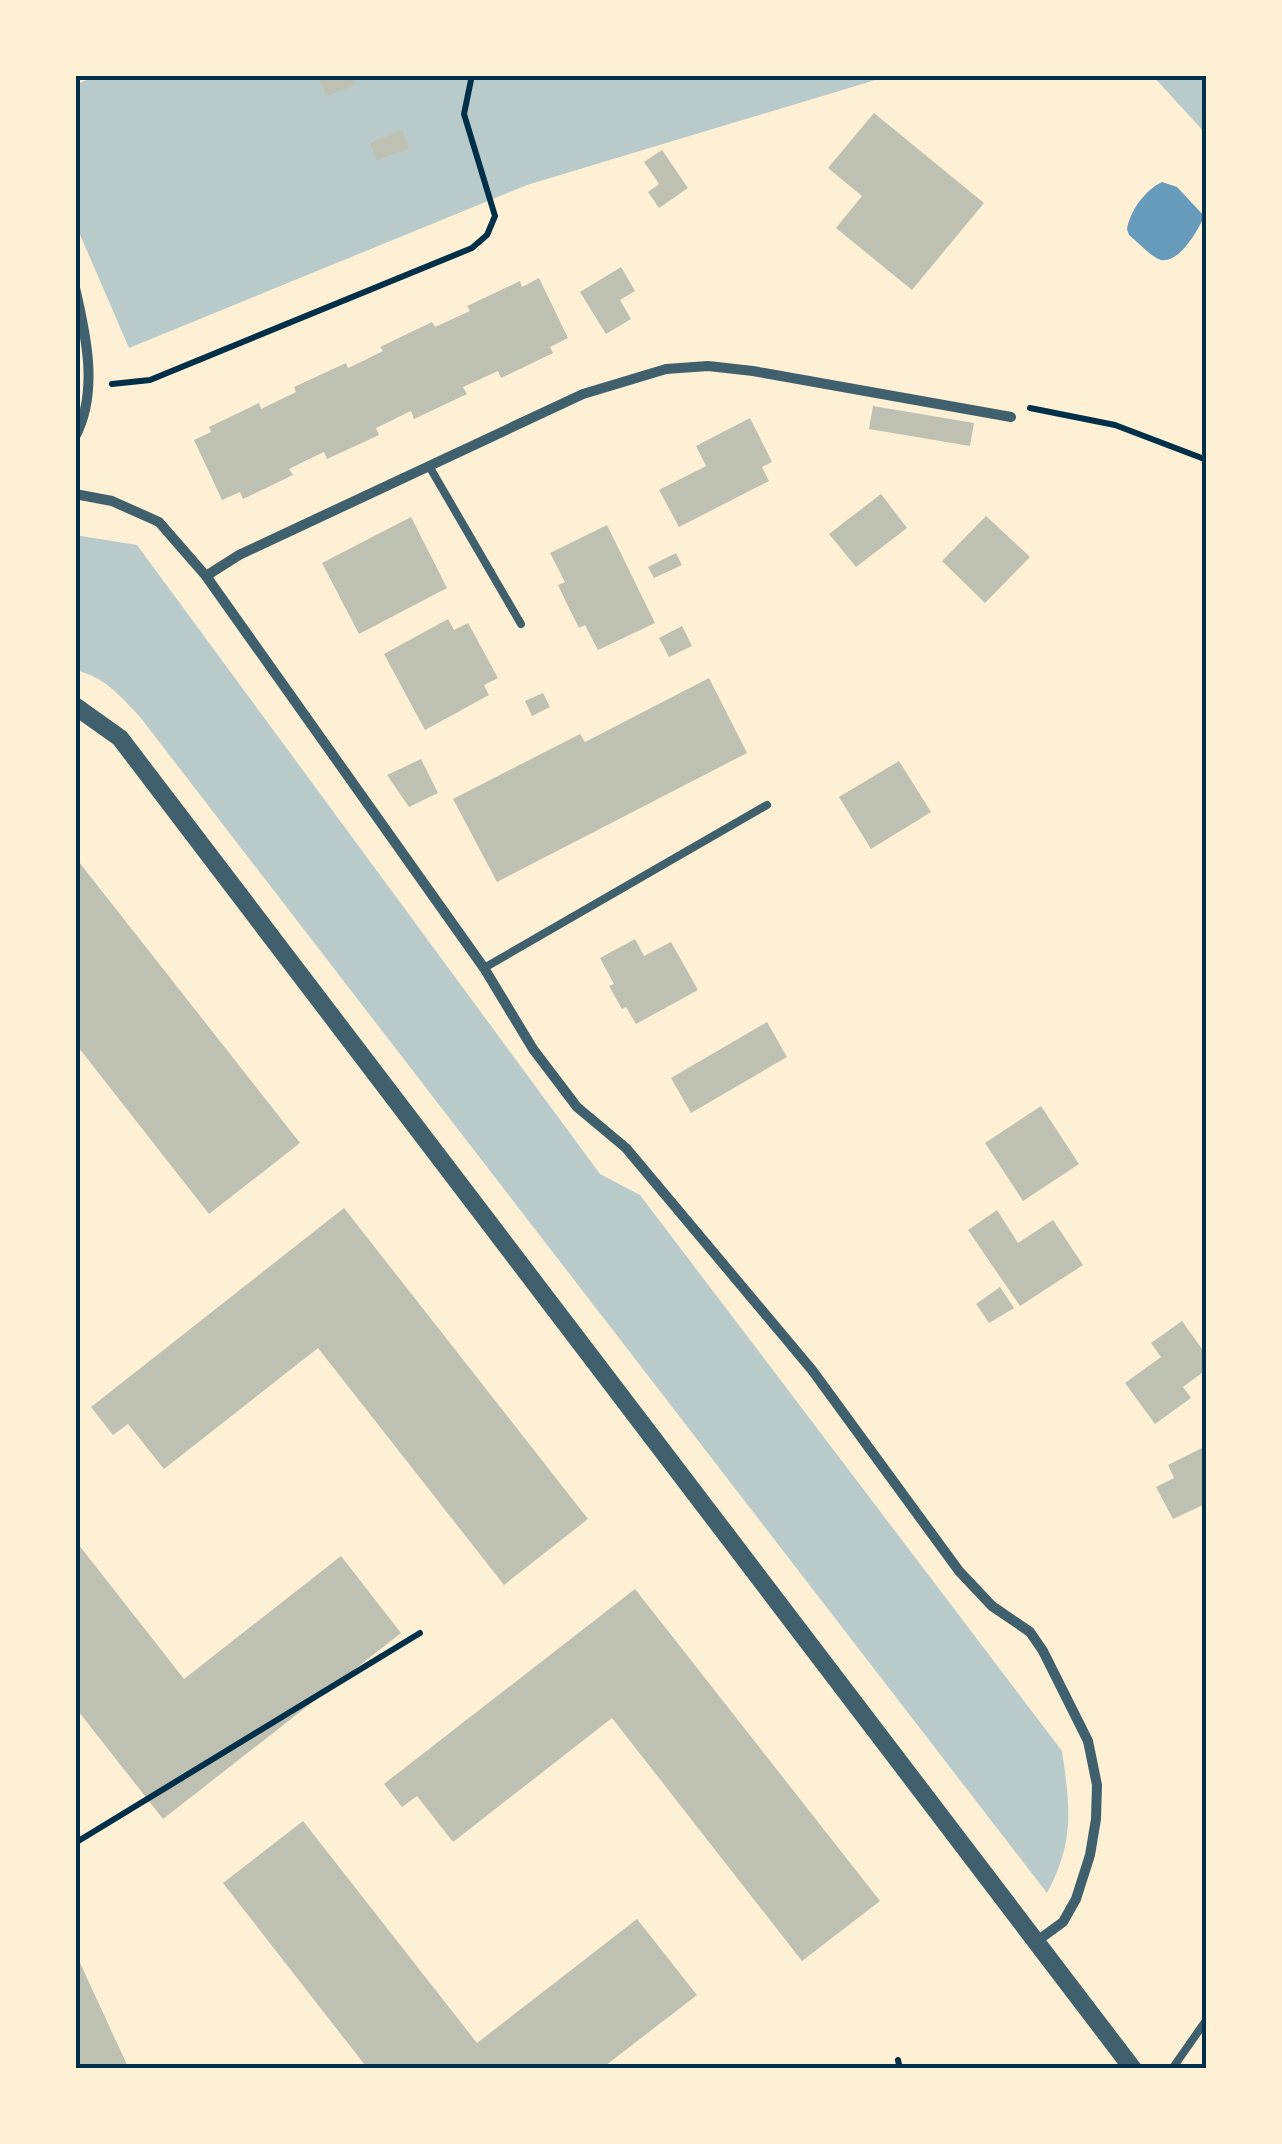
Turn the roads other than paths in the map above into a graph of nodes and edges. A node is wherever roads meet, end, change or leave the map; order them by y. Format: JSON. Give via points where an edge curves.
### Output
{"nodes":[{"id":1,"x":75,"y":288,"type":"edge"},
{"id":2,"x":1011,"y":417,"type":"road end"},
{"id":3,"x":75,"y":436,"type":"edge"},
{"id":4,"x":430,"y":466,"type":"junction"},
{"id":5,"x":75,"y":494,"type":"edge"},
{"id":6,"x":206,"y":576,"type":"junction"},
{"id":7,"x":521,"y":624,"type":"dead end"},
{"id":8,"x":75,"y":706,"type":"edge"},
{"id":9,"x":767,"y":805,"type":"dead end"},
{"id":10,"x":484,"y":968,"type":"junction"},
{"id":11,"x":1037,"y":1941,"type":"junction"},
{"id":12,"x":1207,"y":2019,"type":"edge"},
{"id":13,"x":1133,"y":2069,"type":"edge"},
{"id":14,"x":1172,"y":2069,"type":"edge"}],
"edges":[{"from":1,"to":3,"type":"street","via":[[89,379]]},
{"from":2,"to":4,"type":"street","via":[[753,371],[666,369],[583,394]]},
{"from":4,"to":6,"type":"street"},
{"from":4,"to":7,"type":"lane"},
{"from":5,"to":6,"type":"street","via":[[112,501],[159,522]]},
{"from":6,"to":10,"type":"street"},
{"from":8,"to":11,"type":"street","via":[[120,738]]},
{"from":9,"to":10,"type":"lane"},
{"from":10,"to":11,"type":"street","via":[[577,1107],[626,1148],[812,1370],[959,1571],[1043,1651],[1088,1741],[1096,1819],[1076,1898],[1063,1922]]},
{"from":11,"to":13,"type":"street"},
{"from":12,"to":14,"type":"lane"}]}
